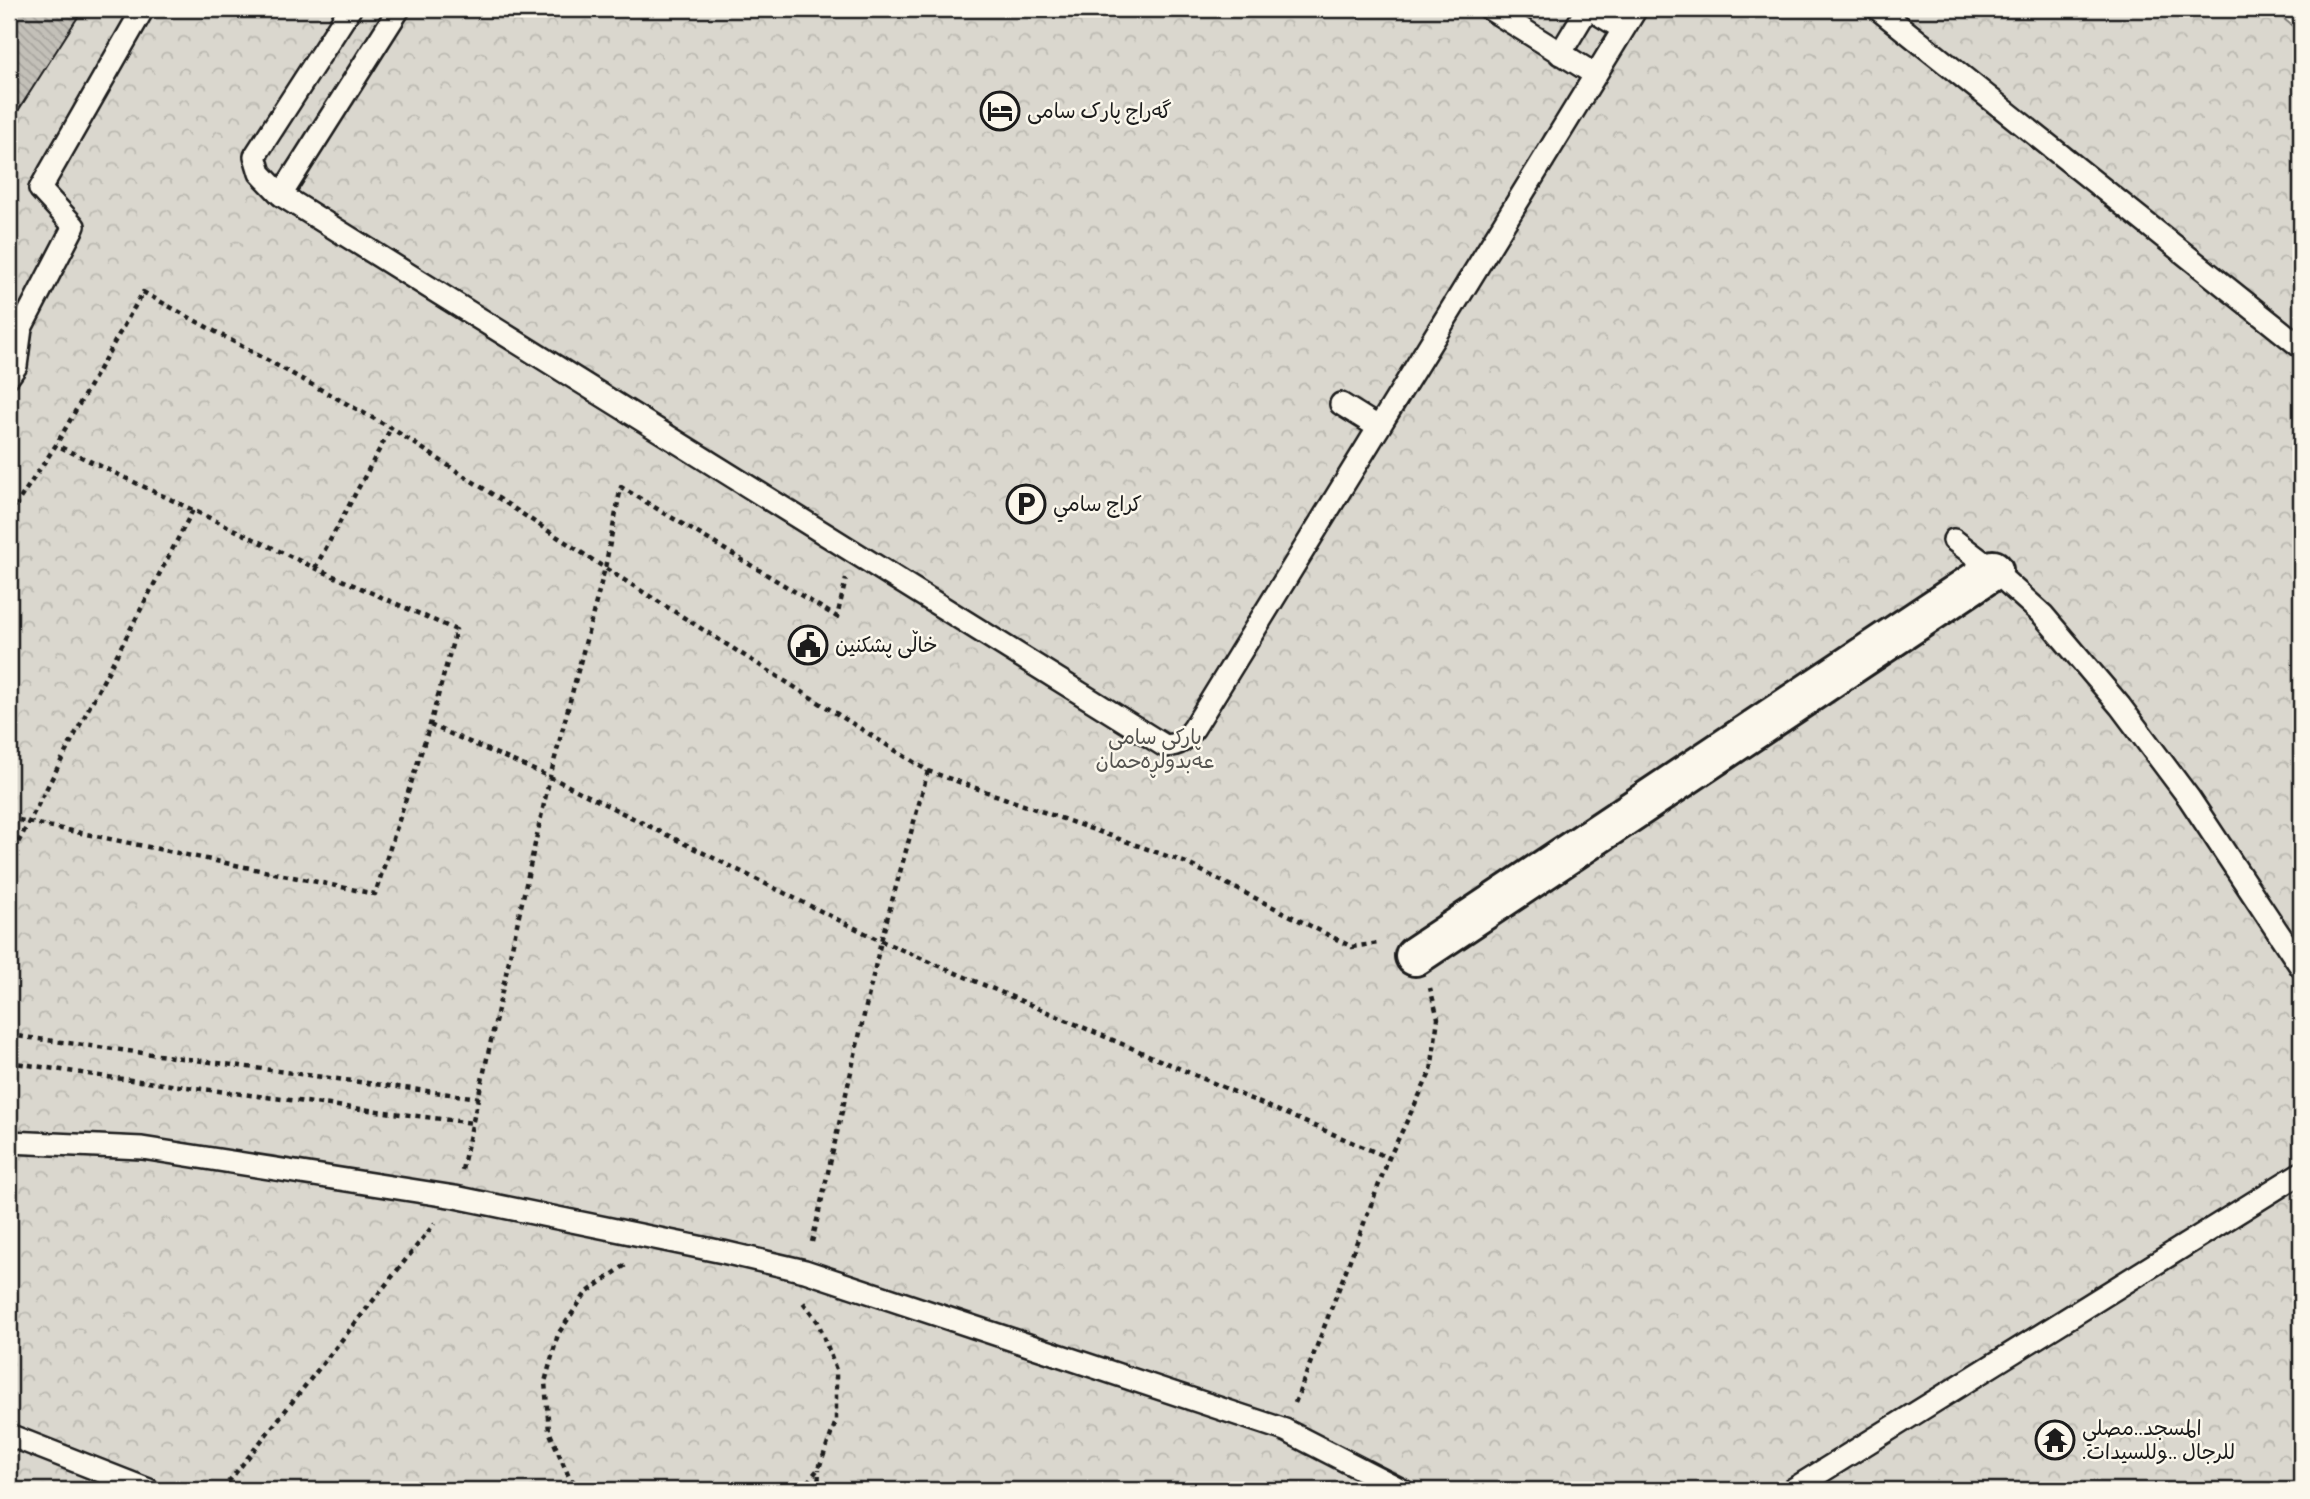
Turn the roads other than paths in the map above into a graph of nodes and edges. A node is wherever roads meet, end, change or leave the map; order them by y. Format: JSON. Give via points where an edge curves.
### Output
{"nodes":[{"id":1,"x":143,"y":9,"type":"edge"},
{"id":2,"x":350,"y":9,"type":"edge"},
{"id":3,"x":399,"y":9,"type":"edge"},
{"id":4,"x":1490,"y":9,"type":"edge"},
{"id":5,"x":1589,"y":9,"type":"edge"},
{"id":6,"x":1636,"y":9,"type":"edge"},
{"id":7,"x":1878,"y":9,"type":"edge"},
{"id":8,"x":1623,"y":29,"type":"junction"},
{"id":9,"x":1560,"y":54,"type":"junction"},
{"id":10,"x":1594,"y":74,"type":"junction"},
{"id":11,"x":281,"y":195,"type":"junction"},
{"id":12,"x":2301,"y":347,"type":"edge"},
{"id":13,"x":9,"y":376,"type":"edge"},
{"id":14,"x":1341,"y":404,"type":"dead end"},
{"id":15,"x":1378,"y":426,"type":"junction"},
{"id":16,"x":1954,"y":540,"type":"dead end"},
{"id":17,"x":1993,"y":570,"type":"junction"},
{"id":18,"x":1415,"y":956,"type":"road end"},
{"id":19,"x":2301,"y":967,"type":"edge"},
{"id":20,"x":9,"y":1142,"type":"edge"},
{"id":21,"x":2301,"y":1173,"type":"edge"},
{"id":22,"x":9,"y":1435,"type":"edge"},
{"id":23,"x":149,"y":1490,"type":"edge"},
{"id":24,"x":1402,"y":1490,"type":"edge"},
{"id":25,"x":1792,"y":1490,"type":"edge"}],
"edges":[{"from":1,"to":13,"type":"lane","via":[[40,188],[74,226],[21,328],[16,366]]},
{"from":2,"to":11,"type":"lane","via":[[254,156],[260,173]]},
{"from":3,"to":11,"type":"lane"},
{"from":4,"to":9,"type":"lane"},
{"from":5,"to":8,"type":"lane"},
{"from":5,"to":9,"type":"lane"},
{"from":6,"to":8,"type":"lane"},
{"from":7,"to":12,"type":"lane"},
{"from":8,"to":10,"type":"lane"},
{"from":9,"to":10,"type":"lane"},
{"from":10,"to":15,"type":"lane"},
{"from":11,"to":15,"type":"lane","via":[[1165,746],[1177,746],[1186,739]]},
{"from":14,"to":15,"type":"lane"},
{"from":16,"to":17,"type":"lane"},
{"from":17,"to":18,"type":"street"},
{"from":17,"to":19,"type":"lane","via":[[2043,615],[2120,706],[2189,798]]},
{"from":20,"to":24,"type":"lane","via":[[142,1148],[456,1197],[805,1271],[1285,1430]]},
{"from":21,"to":25,"type":"lane"},
{"from":22,"to":23,"type":"lane"}]}
